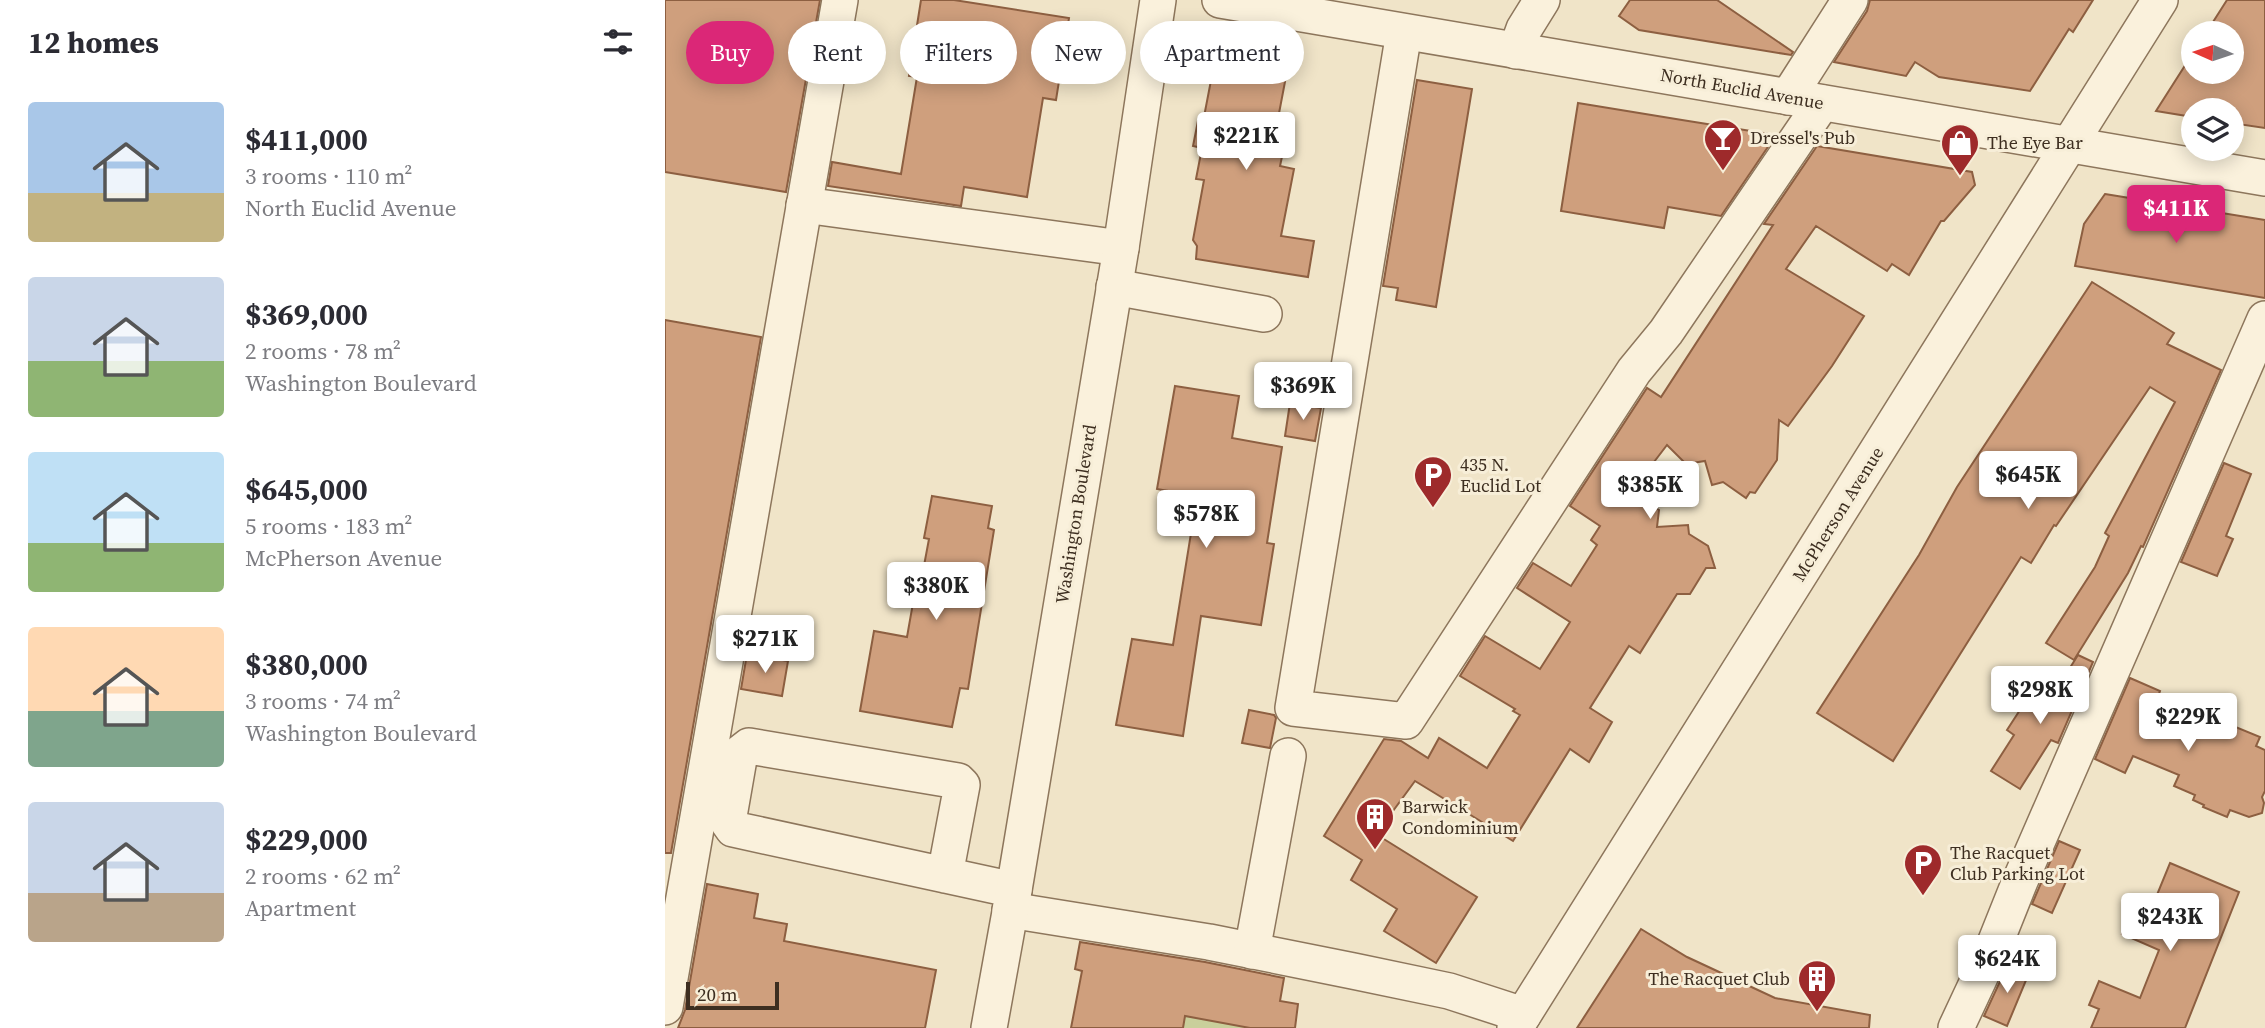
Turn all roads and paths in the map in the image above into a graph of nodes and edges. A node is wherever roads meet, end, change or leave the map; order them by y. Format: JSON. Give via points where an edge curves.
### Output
{"nodes":[{"id":1,"x":840,"y":0,"type":"edge"},
{"id":2,"x":1158,"y":0,"type":"edge"},
{"id":3,"x":1220,"y":0,"type":"edge"},
{"id":4,"x":1542,"y":0,"type":"edge"},
{"id":5,"x":1850,"y":0,"type":"edge"},
{"id":6,"x":2160,"y":0,"type":"edge"},
{"id":7,"x":1344,"y":10,"type":"edge"},
{"id":8,"x":1404,"y":32,"type":"junction"},
{"id":9,"x":1516,"y":51,"type":"junction"},
{"id":10,"x":1805,"y":100,"type":"junction"},
{"id":11,"x":2069,"y":145,"type":"junction"},
{"id":12,"x":2265,"y":178,"type":"edge"},
{"id":13,"x":804,"y":205,"type":"junction"},
{"id":14,"x":1121,"y":248,"type":"junction"},
{"id":15,"x":1114,"y":287,"type":"junction"},
{"id":16,"x":1264,"y":314,"type":"dead end"},
{"id":17,"x":2265,"y":318,"type":"edge"},
{"id":18,"x":1288,"y":756,"type":"dead end"},
{"id":19,"x":680,"y":834,"type":"edge"},
{"id":20,"x":945,"y":875,"type":"junction"},
{"id":21,"x":1012,"y":900,"type":"junction"},
{"id":22,"x":1252,"y":951,"type":"junction"},
{"id":23,"x":665,"y":1007,"type":"edge"},
{"id":24,"x":1519,"y":1022,"type":"edge"},
{"id":25,"x":989,"y":1028,"type":"edge"},
{"id":26,"x":1956,"y":1028,"type":"edge"}],
"edges":[{"from":1,"to":13,"type":"street"},
{"from":2,"to":14,"type":"street","name":"Washington Boulevard"},
{"from":3,"to":7,"type":"street","name":"North Euclid Avenue"},
{"from":4,"to":9,"type":"street"},
{"from":5,"to":10,"type":"street"},
{"from":6,"to":11,"type":"street","name":"McPherson Avenue"},
{"from":7,"to":8,"type":"street","name":"North Euclid Avenue"},
{"from":8,"to":9,"type":"street","name":"North Euclid Avenue"},
{"from":8,"to":10,"type":"street","via":[[1293,708],[1406,721],[1635,371],[1666,332]]},
{"from":9,"to":10,"type":"street","name":"North Euclid Avenue"},
{"from":10,"to":11,"type":"street","name":"North Euclid Avenue"},
{"from":11,"to":12,"type":"street","name":"North Euclid Avenue"},
{"from":11,"to":24,"type":"street","name":"McPherson Avenue"},
{"from":13,"to":14,"type":"street"},
{"from":13,"to":19,"type":"street"},
{"from":14,"to":15,"type":"street","name":"Washington Boulevard"},
{"from":15,"to":16,"type":"street"},
{"from":15,"to":21,"type":"street","name":"Washington Boulevard"},
{"from":17,"to":26,"type":"street"},
{"from":18,"to":22,"type":"street"},
{"from":19,"to":23,"type":"street"},
{"from":20,"to":20,"type":"street","via":[[733,829],[728,822],[740,753],[749,746],[958,780],[962,785]]},
{"from":20,"to":21,"type":"street"},
{"from":21,"to":22,"type":"street"},
{"from":21,"to":25,"type":"street","name":"Washington Boulevard"},
{"from":22,"to":24,"type":"street","via":[[1449,991]]}]}
